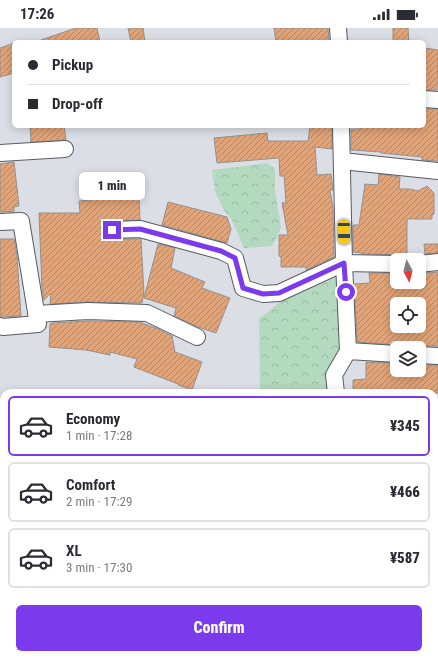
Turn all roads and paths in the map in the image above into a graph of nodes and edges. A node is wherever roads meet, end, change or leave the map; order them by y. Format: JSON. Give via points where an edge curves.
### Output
{"nodes":[{"id":1,"x":338,"y":28,"type":"edge"},
{"id":2,"x":339,"y":40,"type":"edge"},
{"id":3,"x":426,"y":99,"type":"edge"},
{"id":4,"x":438,"y":100,"type":"edge"},
{"id":5,"x":341,"y":128,"type":"edge"},
{"id":6,"x":65,"y":149,"type":"dead end"},
{"id":7,"x":0,"y":153,"type":"edge"},
{"id":8,"x":342,"y":161,"type":"junction"},
{"id":9,"x":438,"y":171,"type":"edge"},
{"id":10,"x":0,"y":222,"type":"edge"},
{"id":11,"x":112,"y":230,"type":"dead end"},
{"id":12,"x":438,"y":262,"type":"edge"},
{"id":13,"x":344,"y":263,"type":"junction"},
{"id":14,"x":426,"y":263,"type":"edge"},
{"id":15,"x":390,"y":264,"type":"edge"},
{"id":16,"x":36,"y":314,"type":"junction"},
{"id":17,"x":0,"y":326,"type":"edge"},
{"id":18,"x":197,"y":337,"type":"dead end"},
{"id":19,"x":348,"y":351,"type":"junction"},
{"id":20,"x":390,"y":354,"type":"edge"},
{"id":21,"x":426,"y":355,"type":"edge"},
{"id":22,"x":438,"y":356,"type":"edge"},
{"id":23,"x":336,"y":389,"type":"edge"}],
"edges":[{"from":1,"to":2,"type":"street"},
{"from":3,"to":4,"type":"street"},
{"from":5,"to":8,"type":"street"},
{"from":6,"to":7,"type":"street"},
{"from":8,"to":9,"type":"street"},
{"from":8,"to":13,"type":"street"},
{"from":10,"to":16,"type":"street","via":[[21,221]]},
{"from":11,"to":13,"type":"street","via":[[140,229],[221,251],[235,258],[243,288],[263,294],[279,293]]},
{"from":12,"to":14,"type":"street"},
{"from":13,"to":15,"type":"street"},
{"from":13,"to":19,"type":"street"},
{"from":16,"to":17,"type":"street","via":[[38,324]]},
{"from":16,"to":18,"type":"street","via":[[88,311],[147,313]]},
{"from":19,"to":20,"type":"street"},
{"from":19,"to":23,"type":"street","via":[[334,375]]},
{"from":21,"to":22,"type":"street"}]}
